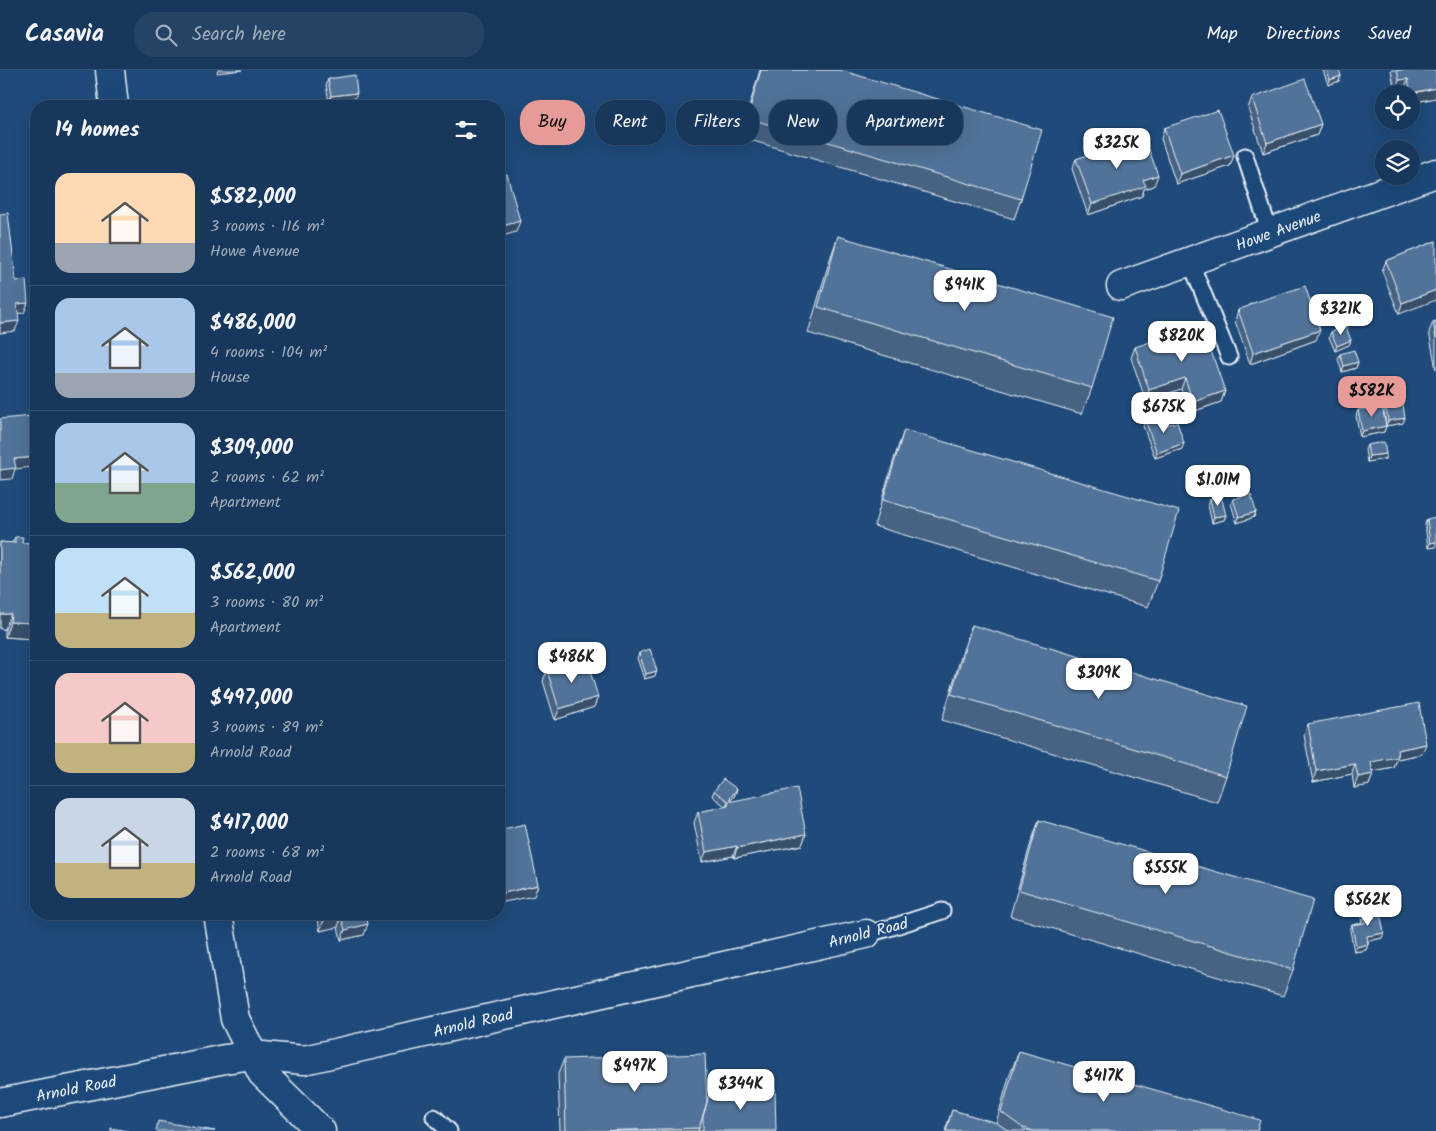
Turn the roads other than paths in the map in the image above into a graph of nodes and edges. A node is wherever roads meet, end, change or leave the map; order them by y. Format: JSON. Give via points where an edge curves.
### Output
{"nodes":[{"id":1,"x":110,"y":70,"type":"edge"},
{"id":2,"x":113,"y":100,"type":"edge"},
{"id":3,"x":1245,"y":156,"type":"dead end"},
{"id":4,"x":1436,"y":173,"type":"edge"},
{"id":5,"x":1270,"y":233,"type":"junction"},
{"id":6,"x":1190,"y":261,"type":"junction"},
{"id":7,"x":1121,"y":286,"type":"dead end"},
{"id":8,"x":1228,"y":356,"type":"dead end"},
{"id":9,"x":942,"y":911,"type":"dead end"},
{"id":10,"x":219,"y":920,"type":"edge"},
{"id":11,"x":866,"y":934,"type":"joint"},
{"id":12,"x":253,"y":1055,"type":"junction"},
{"id":13,"x":0,"y":1103,"type":"edge"},
{"id":14,"x":434,"y":1117,"type":"dead end"},
{"id":15,"x":321,"y":1131,"type":"edge"},
{"id":16,"x":449,"y":1131,"type":"edge"}],
"edges":[{"from":1,"to":2,"type":"street"},
{"from":3,"to":5,"type":"lane"},
{"from":4,"to":5,"type":"street","name":"Howe Avenue"},
{"from":5,"to":6,"type":"street","name":"Howe Avenue"},
{"from":6,"to":7,"type":"street","name":"Howe Avenue"},
{"from":6,"to":8,"type":"lane"},
{"from":9,"to":11,"type":"lane","name":"Arnold Road"},
{"from":10,"to":12,"type":"street","via":[[235,1019]]},
{"from":11,"to":12,"type":"street","name":"Arnold Road","via":[[304,1060]]},
{"from":12,"to":13,"type":"street","name":"Arnold Road"},
{"from":12,"to":15,"type":"street","via":[[262,1073]]},
{"from":14,"to":16,"type":"lane"}]}
